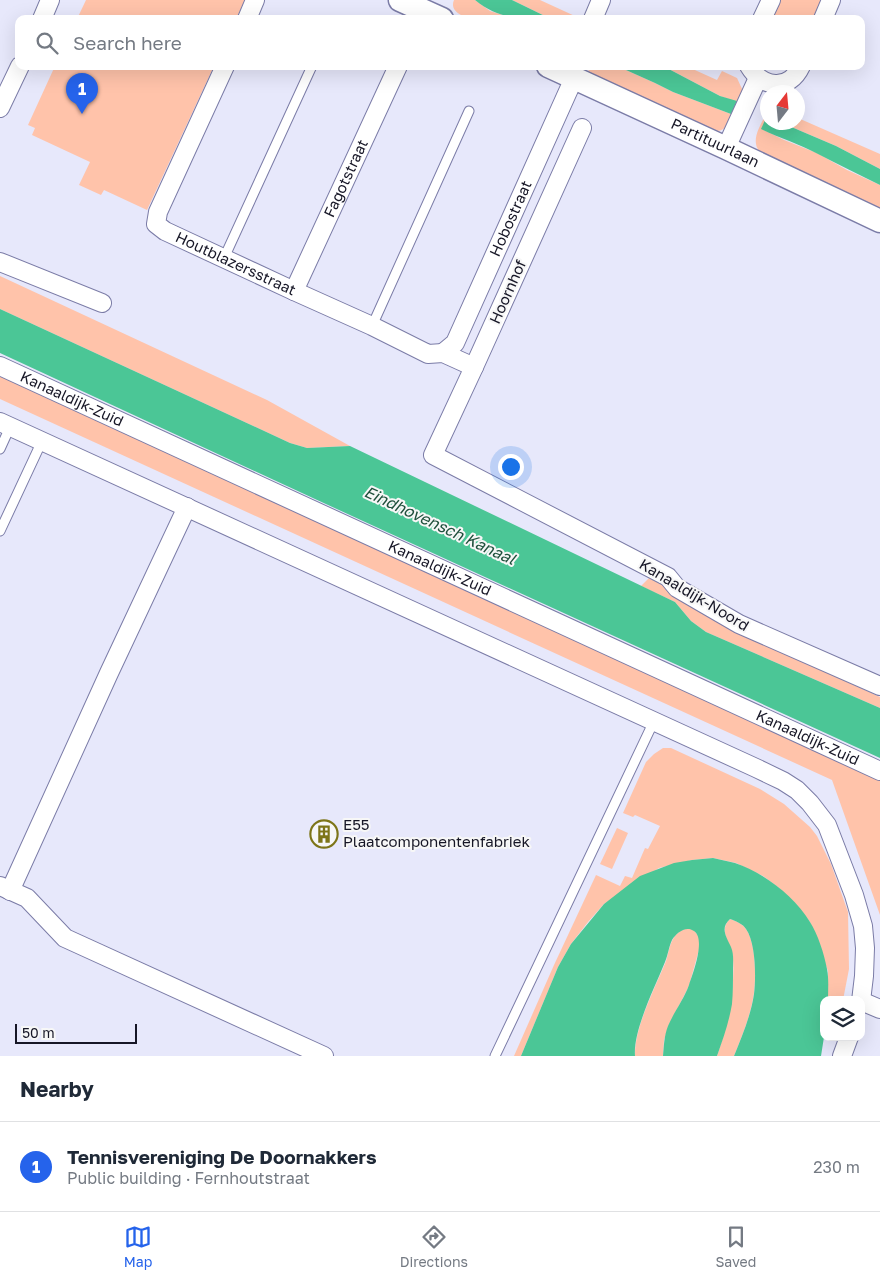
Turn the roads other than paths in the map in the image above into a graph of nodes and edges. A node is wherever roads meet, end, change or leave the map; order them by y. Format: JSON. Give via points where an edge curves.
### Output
{"nodes":[{"id":1,"x":50,"y":0,"type":"edge"},
{"id":2,"x":255,"y":0,"type":"edge"},
{"id":3,"x":400,"y":0,"type":"edge"},
{"id":4,"x":601,"y":0,"type":"edge"},
{"id":5,"x":770,"y":0,"type":"edge"},
{"id":6,"x":831,"y":0,"type":"edge"},
{"id":7,"x":432,"y":13,"type":"edge"},
{"id":8,"x":44,"y":15,"type":"edge"},
{"id":9,"x":249,"y":15,"type":"edge"},
{"id":10,"x":595,"y":15,"type":"edge"},
{"id":11,"x":764,"y":15,"type":"edge"},
{"id":12,"x":824,"y":15,"type":"edge"},
{"id":13,"x":18,"y":70,"type":"edge"},
{"id":14,"x":223,"y":70,"type":"edge"},
{"id":15,"x":310,"y":70,"type":"edge"},
{"id":16,"x":396,"y":70,"type":"edge"},
{"id":17,"x":798,"y":70,"type":"edge"},
{"id":18,"x":565,"y":71,"type":"edge"},
{"id":19,"x":758,"y":76,"type":"edge"},
{"id":20,"x":0,"y":108,"type":"edge"},
{"id":21,"x":469,"y":111,"type":"dead end"},
{"id":22,"x":582,"y":128,"type":"dead end"},
{"id":23,"x":732,"y":151,"type":"junction"},
{"id":24,"x":880,"y":221,"type":"edge"},
{"id":25,"x":224,"y":258,"type":"junction"},
{"id":26,"x":0,"y":262,"type":"edge"},
{"id":27,"x":294,"y":291,"type":"junction"},
{"id":28,"x":102,"y":302,"type":"dead end"},
{"id":29,"x":372,"y":326,"type":"junction"},
{"id":30,"x":443,"y":354,"type":"junction"},
{"id":31,"x":0,"y":366,"type":"edge"},
{"id":32,"x":474,"y":367,"type":"junction"},
{"id":33,"x":5,"y":424,"type":"edge"},
{"id":34,"x":42,"y":441,"type":"junction"},
{"id":35,"x":0,"y":449,"type":"edge"},
{"id":36,"x":432,"y":455,"type":"joint"},
{"id":37,"x":187,"y":507,"type":"junction"},
{"id":38,"x":0,"y":531,"type":"edge"},
{"id":39,"x":880,"y":686,"type":"edge"},
{"id":40,"x":654,"y":722,"type":"junction"},
{"id":41,"x":880,"y":771,"type":"edge"},
{"id":42,"x":5,"y":888,"type":"edge"},
{"id":43,"x":862,"y":996,"type":"edge"},
{"id":44,"x":865,"y":1003,"type":"edge"},
{"id":45,"x":880,"y":1009,"type":"edge"},
{"id":46,"x":848,"y":1041,"type":"edge"},
{"id":47,"x":324,"y":1056,"type":"edge"},
{"id":48,"x":495,"y":1056,"type":"edge"},
{"id":49,"x":842,"y":1056,"type":"edge"}],
"edges":[{"from":1,"to":8,"type":"street"},
{"from":2,"to":9,"type":"street"},
{"from":3,"to":7,"type":"street"},
{"from":4,"to":10,"type":"street"},
{"from":5,"to":11,"type":"street"},
{"from":6,"to":12,"type":"street"},
{"from":13,"to":20,"type":"street"},
{"from":14,"to":25,"type":"street","name":"Houtblazersstraat","via":[[158,212],[156,224]]},
{"from":15,"to":25,"type":"lane"},
{"from":16,"to":27,"type":"street","name":"Fagotstraat"},
{"from":17,"to":19,"type":"street","via":[[785,83],[776,84]]},
{"from":18,"to":23,"type":"street","name":"Partituurlaan"},
{"from":18,"to":30,"type":"street","name":"Hobostraat","via":[[455,343]]},
{"from":19,"to":23,"type":"street"},
{"from":21,"to":29,"type":"lane"},
{"from":22,"to":32,"type":"street","name":"Hoornhof"},
{"from":23,"to":24,"type":"street","name":"Partituurlaan"},
{"from":25,"to":27,"type":"street","name":"Houtblazersstraat"},
{"from":26,"to":28,"type":"street"},
{"from":27,"to":29,"type":"street","name":"Houtblazersstraat"},
{"from":29,"to":30,"type":"street","name":"Houtblazersstraat","via":[[428,354]]},
{"from":30,"to":32,"type":"street","name":"Houtblazersstraat"},
{"from":31,"to":41,"type":"street","name":"Kanaaldijk-Zuid"},
{"from":32,"to":36,"type":"street","name":"Hoornhof"},
{"from":33,"to":34,"type":"street"},
{"from":33,"to":35,"type":"lane"},
{"from":34,"to":37,"type":"street"},
{"from":34,"to":38,"type":"lane"},
{"from":36,"to":39,"type":"street","name":"Kanaaldijk-Noord","via":[[668,576],[677,588],[740,624]]},
{"from":37,"to":40,"type":"street"},
{"from":37,"to":42,"type":"street"},
{"from":40,"to":43,"type":"street","via":[[783,781],[810,803],[827,825],[863,926],[865,957]]},
{"from":40,"to":48,"type":"lane"},
{"from":42,"to":47,"type":"street","via":[[27,898],[65,938]]},
{"from":44,"to":45,"type":"street"},
{"from":46,"to":49,"type":"street"}]}
